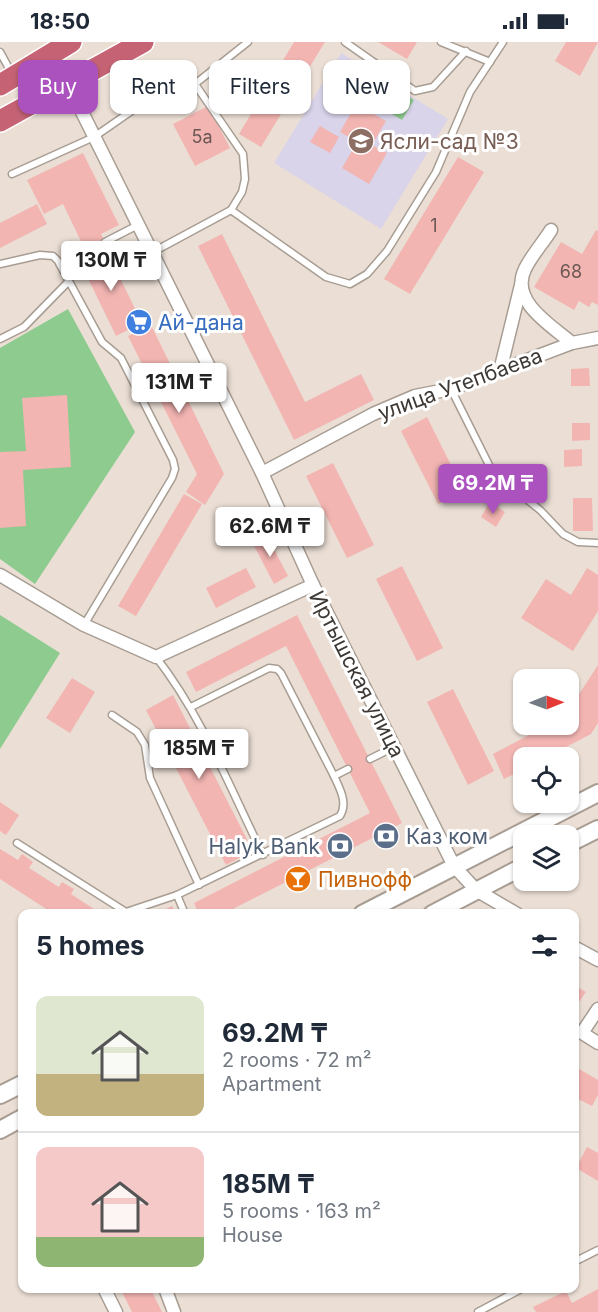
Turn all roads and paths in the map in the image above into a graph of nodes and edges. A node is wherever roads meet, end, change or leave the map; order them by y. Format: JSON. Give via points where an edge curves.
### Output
{"nodes":[{"id":1,"x":71,"y":42,"type":"edge"},
{"id":2,"x":143,"y":42,"type":"edge"},
{"id":3,"x":248,"y":42,"type":"edge"},
{"id":4,"x":345,"y":42,"type":"edge"},
{"id":5,"x":441,"y":42,"type":"edge"},
{"id":6,"x":503,"y":42,"type":"edge"},
{"id":7,"x":51,"y":48,"type":"edge"},
{"id":8,"x":466,"y":51,"type":"junction"},
{"id":9,"x":0,"y":52,"type":"edge"},
{"id":10,"x":490,"y":62,"type":"junction"},
{"id":11,"x":98,"y":67,"type":"edge"},
{"id":12,"x":7,"y":81,"type":"edge"},
{"id":13,"x":197,"y":82,"type":"edge"},
{"id":14,"x":197,"y":87,"type":"edge"},
{"id":15,"x":18,"y":111,"type":"edge"},
{"id":16,"x":82,"y":114,"type":"edge"},
{"id":17,"x":127,"y":114,"type":"edge"},
{"id":18,"x":0,"y":121,"type":"edge"},
{"id":19,"x":94,"y":137,"type":"junction"},
{"id":20,"x":12,"y":174,"type":"dead end"},
{"id":21,"x":231,"y":210,"type":"junction"},
{"id":22,"x":138,"y":225,"type":"junction"},
{"id":23,"x":551,"y":230,"type":"dead end"},
{"id":24,"x":105,"y":242,"type":"dead end"},
{"id":25,"x":86,"y":252,"type":"dead end"},
{"id":26,"x":152,"y":253,"type":"junction"},
{"id":27,"x":0,"y":264,"type":"edge"},
{"id":28,"x":60,"y":265,"type":"junction"},
{"id":29,"x":69,"y":281,"type":"junction"},
{"id":30,"x":521,"y":284,"type":"junction"},
{"id":31,"x":598,"y":338,"type":"edge"},
{"id":32,"x":0,"y":339,"type":"edge"},
{"id":33,"x":572,"y":343,"type":"junction"},
{"id":34,"x":500,"y":371,"type":"junction"},
{"id":35,"x":451,"y":389,"type":"junction"},
{"id":36,"x":262,"y":473,"type":"junction"},
{"id":37,"x":598,"y":543,"type":"edge"},
{"id":38,"x":0,"y":575,"type":"edge"},
{"id":39,"x":313,"y":585,"type":"junction"},
{"id":40,"x":84,"y":625,"type":"junction"},
{"id":41,"x":156,"y":657,"type":"junction"},
{"id":42,"x":191,"y":707,"type":"junction"},
{"id":43,"x":112,"y":715,"type":"dead end"},
{"id":44,"x":394,"y":747,"type":"junction"},
{"id":45,"x":370,"y":759,"type":"dead end"},
{"id":46,"x":348,"y":769,"type":"dead end"},
{"id":47,"x":333,"y":776,"type":"junction"},
{"id":48,"x":598,"y":793,"type":"edge"},
{"id":49,"x":598,"y":830,"type":"edge"},
{"id":50,"x":579,"y":839,"type":"edge"},
{"id":51,"x":17,"y":843,"type":"dead end"},
{"id":52,"x":263,"y":855,"type":"junction"},
{"id":53,"x":454,"y":866,"type":"junction"},
{"id":54,"x":513,"y":872,"type":"edge"},
{"id":55,"x":199,"y":885,"type":"junction"},
{"id":56,"x":476,"y":890,"type":"junction"},
{"id":57,"x":177,"y":895,"type":"junction"},
{"id":58,"x":121,"y":909,"type":"edge"},
{"id":59,"x":135,"y":909,"type":"edge"},
{"id":60,"x":183,"y":909,"type":"edge"},
{"id":61,"x":372,"y":909,"type":"edge"},
{"id":62,"x":441,"y":909,"type":"edge"},
{"id":63,"x":508,"y":909,"type":"edge"},
{"id":64,"x":579,"y":950,"type":"edge"},
{"id":65,"x":598,"y":960,"type":"edge"},
{"id":66,"x":598,"y":1009,"type":"edge"},
{"id":67,"x":579,"y":1031,"type":"edge"},
{"id":68,"x":579,"y":1033,"type":"edge"},
{"id":69,"x":598,"y":1043,"type":"edge"},
{"id":70,"x":18,"y":1085,"type":"edge"},
{"id":71,"x":0,"y":1095,"type":"edge"},
{"id":72,"x":18,"y":1124,"type":"edge"},
{"id":73,"x":0,"y":1130,"type":"edge"},
{"id":74,"x":598,"y":1250,"type":"edge"},
{"id":75,"x":579,"y":1260,"type":"edge"},
{"id":76,"x":106,"y":1293,"type":"edge"},
{"id":77,"x":167,"y":1293,"type":"edge"},
{"id":78,"x":514,"y":1293,"type":"edge"},
{"id":79,"x":116,"y":1312,"type":"edge"},
{"id":80,"x":174,"y":1312,"type":"edge"},
{"id":81,"x":478,"y":1312,"type":"edge"}],
"edges":[{"from":1,"to":7,"type":"highway"},
{"from":2,"to":11,"type":"highway"},
{"from":3,"to":13,"type":"lane"},
{"from":4,"to":8,"type":"lane","via":[[415,91],[433,87]]},
{"from":5,"to":8,"type":"lane"},
{"from":6,"to":10,"type":"lane"},
{"from":7,"to":12,"type":"highway"},
{"from":8,"to":10,"type":"lane"},
{"from":9,"to":12,"type":"lane"},
{"from":10,"to":21,"type":"lane","via":[[470,92],[436,172],[387,251],[367,274],[350,284],[326,277]]},
{"from":14,"to":21,"type":"lane","via":[[243,154],[245,179]]},
{"from":15,"to":18,"type":"highway"},
{"from":16,"to":19,"type":"street","name":"Иртышская улица"},
{"from":17,"to":19,"type":"lane"},
{"from":19,"to":20,"type":"lane"},
{"from":19,"to":22,"type":"street","name":"Иртышская улица"},
{"from":21,"to":26,"type":"lane"},
{"from":22,"to":24,"type":"lane"},
{"from":22,"to":26,"type":"street","name":"Иртышская улица"},
{"from":23,"to":30,"type":"street","via":[[524,270]]},
{"from":25,"to":28,"type":"lane"},
{"from":26,"to":36,"type":"street","name":"Иртышская улица"},
{"from":27,"to":28,"type":"lane","via":[[40,255],[53,256]]},
{"from":28,"to":29,"type":"lane"},
{"from":29,"to":32,"type":"lane","via":[[24,327]]},
{"from":29,"to":40,"type":"lane","via":[[102,342],[121,358],[175,469]]},
{"from":30,"to":33,"type":"street","via":[[532,309]]},
{"from":30,"to":34,"type":"street"},
{"from":31,"to":33,"type":"street","name":"улица Утепбаева"},
{"from":33,"to":34,"type":"street","name":"улица Утепбаева"},
{"from":34,"to":35,"type":"street","name":"улица Утепбаева"},
{"from":35,"to":36,"type":"street","name":"улица Утепбаева","via":[[415,396],[373,414]]},
{"from":35,"to":37,"type":"lane","via":[[493,473],[563,534],[578,542]]},
{"from":36,"to":39,"type":"street","name":"Иртышская улица"},
{"from":38,"to":40,"type":"street"},
{"from":39,"to":41,"type":"street"},
{"from":39,"to":44,"type":"street","name":"Иртышская улица"},
{"from":40,"to":41,"type":"street"},
{"from":41,"to":42,"type":"lane"},
{"from":42,"to":47,"type":"lane","via":[[269,668],[277,669]]},
{"from":42,"to":52,"type":"lane"},
{"from":43,"to":55,"type":"lane","via":[[137,732],[145,745],[150,778]]},
{"from":44,"to":45,"type":"lane"},
{"from":44,"to":53,"type":"street","name":"Иртышская улица"},
{"from":46,"to":47,"type":"lane"},
{"from":47,"to":52,"type":"lane","via":[[342,794],[344,810],[340,816]]},
{"from":48,"to":53,"type":"main road"},
{"from":49,"to":50,"type":"main road"},
{"from":51,"to":58,"type":"lane"},
{"from":52,"to":55,"type":"lane"},
{"from":53,"to":56,"type":"street","name":"Иртышская улица"},
{"from":53,"to":61,"type":"main road"},
{"from":54,"to":56,"type":"main road"},
{"from":55,"to":57,"type":"lane"},
{"from":56,"to":62,"type":"main road"},
{"from":56,"to":63,"type":"street","name":"Иртышская улица"},
{"from":57,"to":59,"type":"lane"},
{"from":57,"to":60,"type":"lane"},
{"from":64,"to":65,"type":"street"},
{"from":66,"to":67,"type":"street"},
{"from":68,"to":69,"type":"street"},
{"from":70,"to":71,"type":"main road"},
{"from":72,"to":73,"type":"main road"},
{"from":74,"to":75,"type":"lane"},
{"from":76,"to":79,"type":"street"},
{"from":77,"to":80,"type":"street"},
{"from":78,"to":81,"type":"lane"}]}
